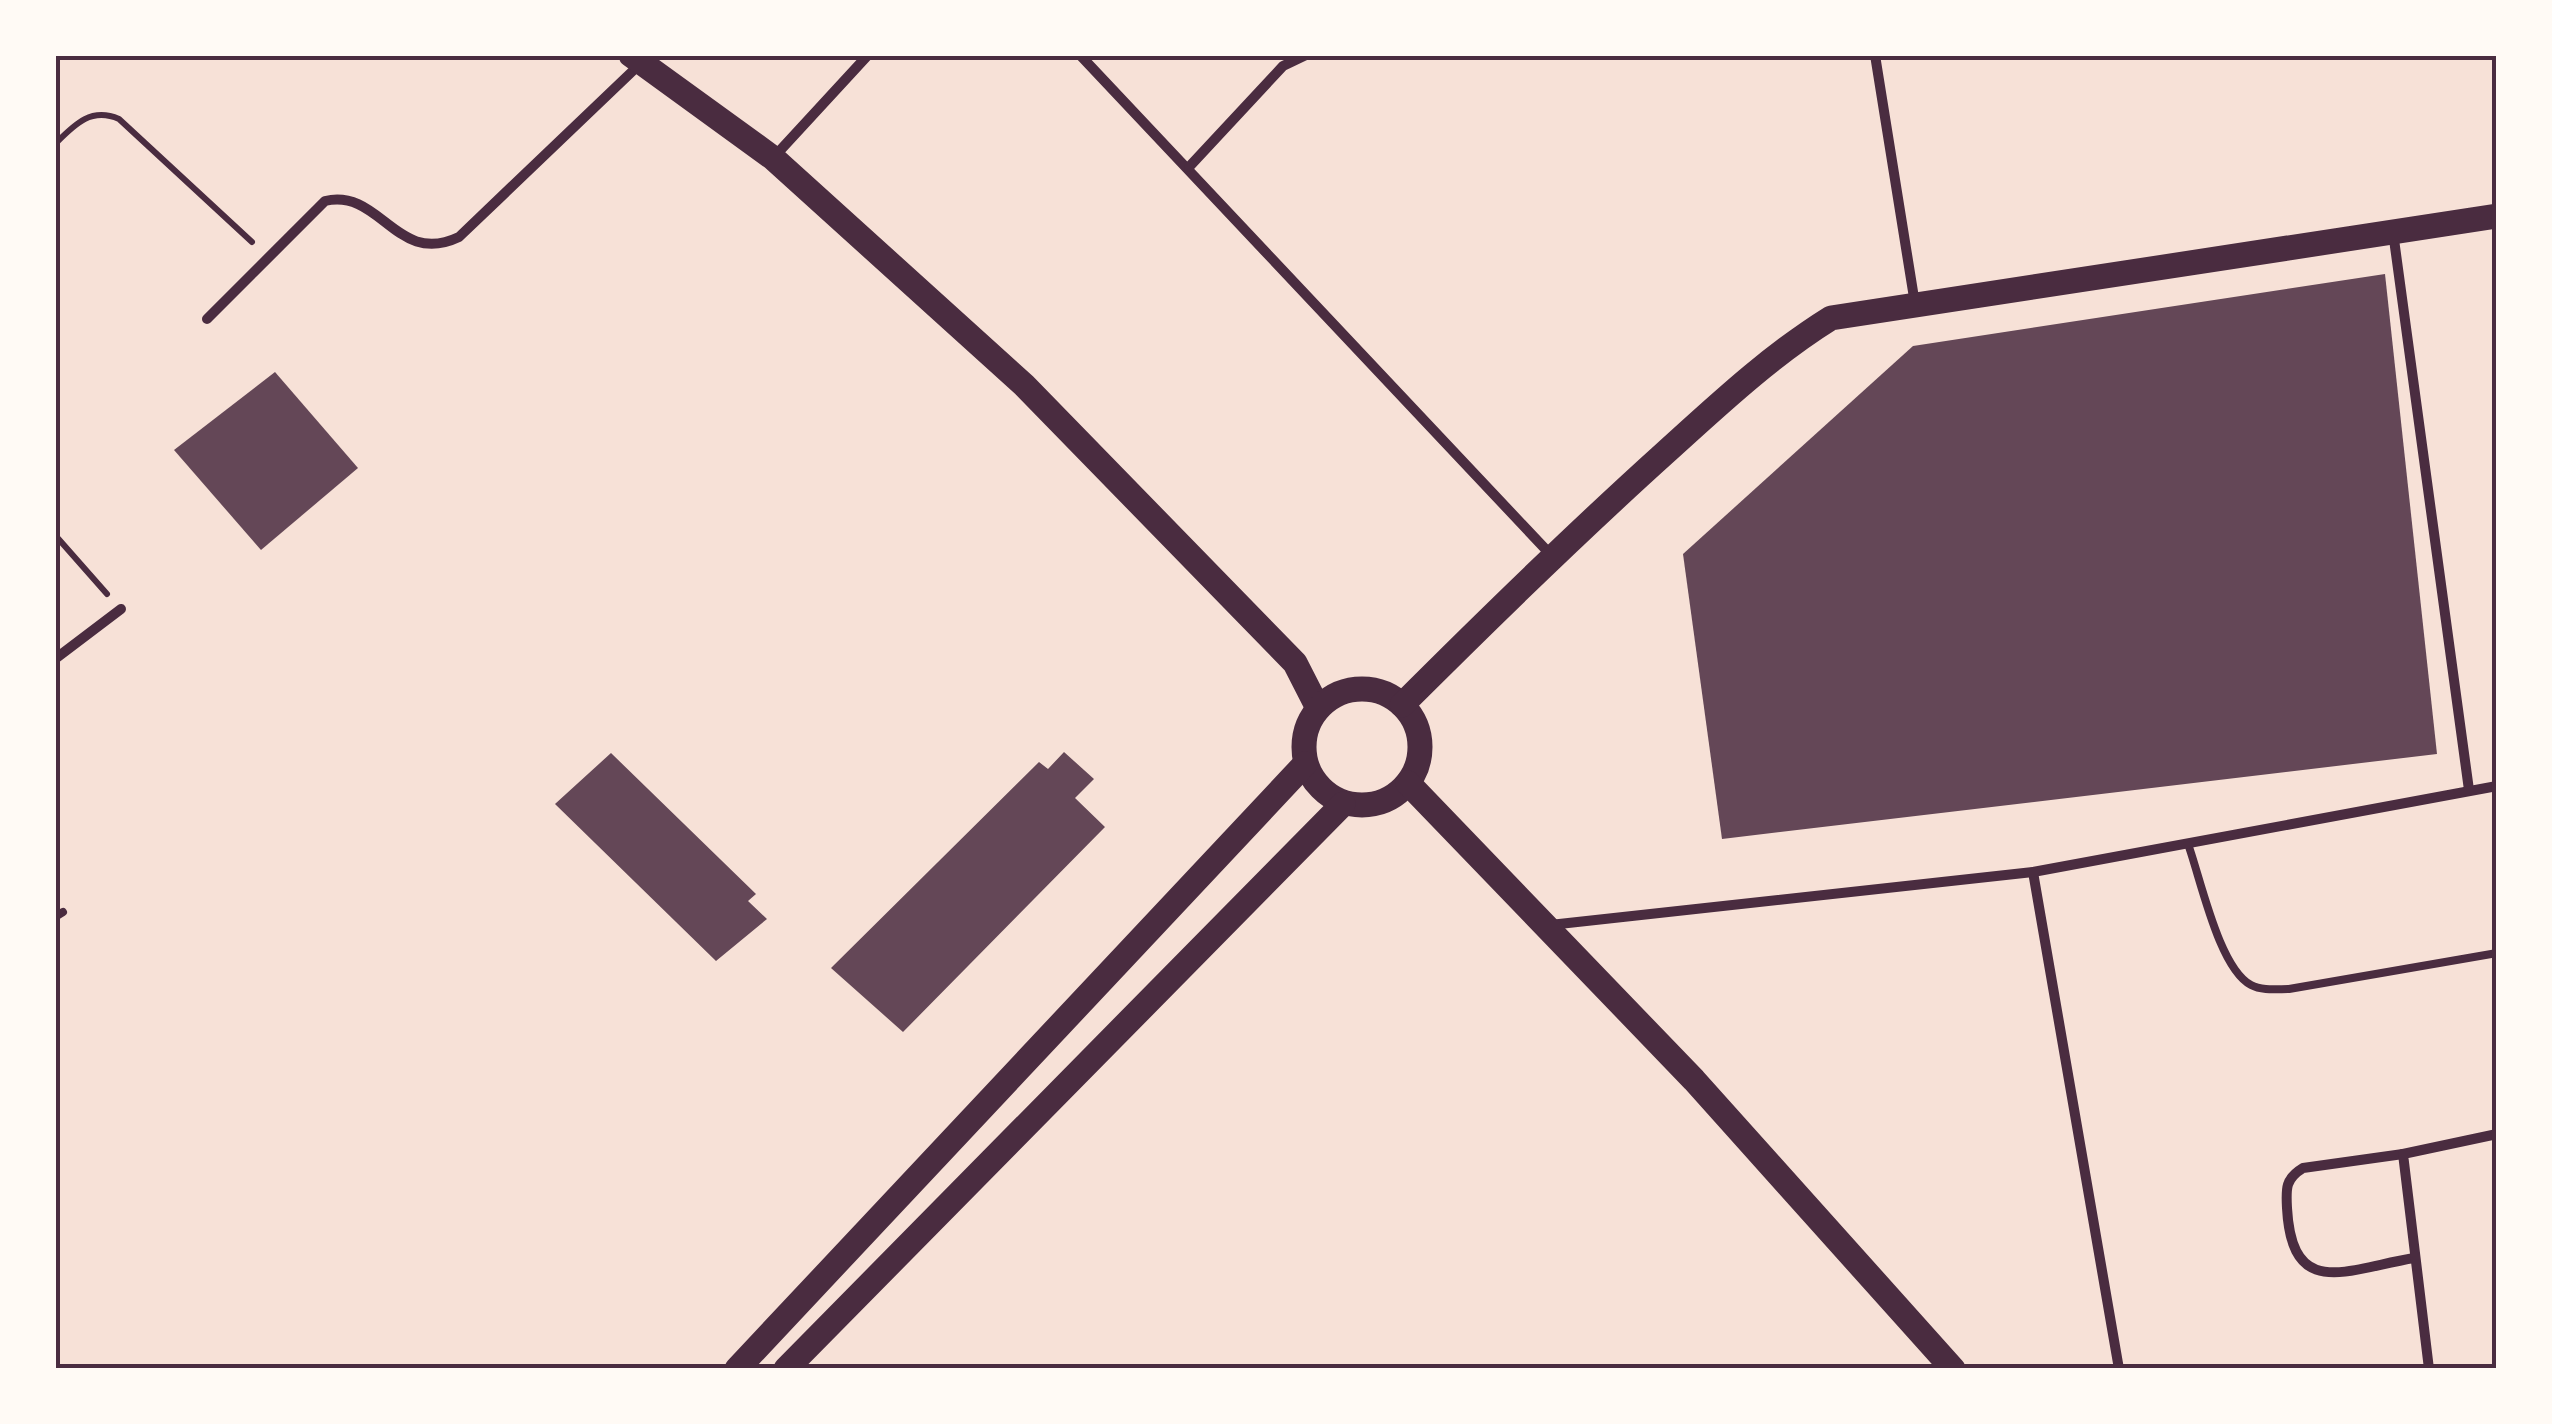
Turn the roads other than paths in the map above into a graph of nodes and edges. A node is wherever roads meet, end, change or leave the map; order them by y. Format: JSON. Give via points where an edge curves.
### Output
{"nodes":[{"id":1,"x":868,"y":55,"type":"edge"},
{"id":2,"x":1080,"y":55,"type":"edge"},
{"id":3,"x":1306,"y":55,"type":"edge"},
{"id":4,"x":1874,"y":55,"type":"edge"},
{"id":5,"x":636,"y":59,"type":"edge"},
{"id":6,"x":773,"y":158,"type":"junction"},
{"id":7,"x":1189,"y":167,"type":"junction"},
{"id":8,"x":2497,"y":216,"type":"edge"},
{"id":9,"x":2393,"y":232,"type":"junction"},
{"id":10,"x":1915,"y":304,"type":"junction"},
{"id":11,"x":207,"y":319,"type":"dead end"},
{"id":12,"x":1551,"y":555,"type":"junction"},
{"id":13,"x":121,"y":609,"type":"road end"},
{"id":14,"x":55,"y":659,"type":"edge"},
{"id":15,"x":1402,"y":705,"type":"junction"},
{"id":16,"x":1318,"y":708,"type":"junction"},
{"id":17,"x":1306,"y":764,"type":"junction"},
{"id":18,"x":1408,"y":783,"type":"junction"},
{"id":19,"x":2497,"y":786,"type":"edge"},
{"id":20,"x":2469,"y":790,"type":"junction"},
{"id":21,"x":1343,"y":804,"type":"junction"},
{"id":22,"x":2188,"y":844,"type":"junction"},
{"id":23,"x":2033,"y":872,"type":"junction"},
{"id":24,"x":1544,"y":926,"type":"junction"},
{"id":25,"x":2497,"y":953,"type":"edge"},
{"id":26,"x":2497,"y":1134,"type":"edge"},
{"id":27,"x":2402,"y":1154,"type":"junction"},
{"id":28,"x":2414,"y":1258,"type":"junction"},
{"id":29,"x":737,"y":1369,"type":"edge"},
{"id":30,"x":786,"y":1369,"type":"edge"},
{"id":31,"x":1954,"y":1369,"type":"edge"},
{"id":32,"x":2118,"y":1369,"type":"edge"},
{"id":33,"x":2429,"y":1369,"type":"edge"}],
"edges":[{"from":1,"to":6,"type":"street"},
{"from":2,"to":7,"type":"street"},
{"from":3,"to":7,"type":"street","via":[[1283,66]]},
{"from":4,"to":10,"type":"street"},
{"from":5,"to":6,"type":"main road"},
{"from":5,"to":11,"type":"street","via":[[460,238],[417,244],[359,204],[324,201]]},
{"from":6,"to":16,"type":"main road","via":[[1024,385],[1295,663]]},
{"from":7,"to":12,"type":"street"},
{"from":8,"to":9,"type":"main road"},
{"from":9,"to":10,"type":"main road"},
{"from":9,"to":20,"type":"street"},
{"from":10,"to":12,"type":"main road","via":[[1830,318],[1790,344]]},
{"from":12,"to":15,"type":"main road"},
{"from":13,"to":14,"type":"street"},
{"from":15,"to":16,"type":"main road","via":[[1355,688]]},
{"from":15,"to":18,"type":"main road","via":[[1413,718],[1420,751]]},
{"from":16,"to":17,"type":"main road","via":[[1306,731]]},
{"from":17,"to":21,"type":"main road","via":[[1314,781]]},
{"from":17,"to":29,"type":"main road"},
{"from":18,"to":21,"type":"main road","via":[[1379,804]]},
{"from":18,"to":24,"type":"main road"},
{"from":19,"to":20,"type":"street"},
{"from":20,"to":22,"type":"street"},
{"from":21,"to":30,"type":"main road"},
{"from":22,"to":23,"type":"street"},
{"from":22,"to":25,"type":"lane","via":[[2227,962],[2260,989]]},
{"from":23,"to":24,"type":"street"},
{"from":23,"to":32,"type":"street"},
{"from":24,"to":31,"type":"main road","via":[[1694,1080]]},
{"from":26,"to":27,"type":"street"},
{"from":27,"to":28,"type":"street"},
{"from":27,"to":28,"type":"street","via":[[2291,1175],[2289,1244],[2303,1263],[2332,1273]]},
{"from":28,"to":33,"type":"street"}]}
